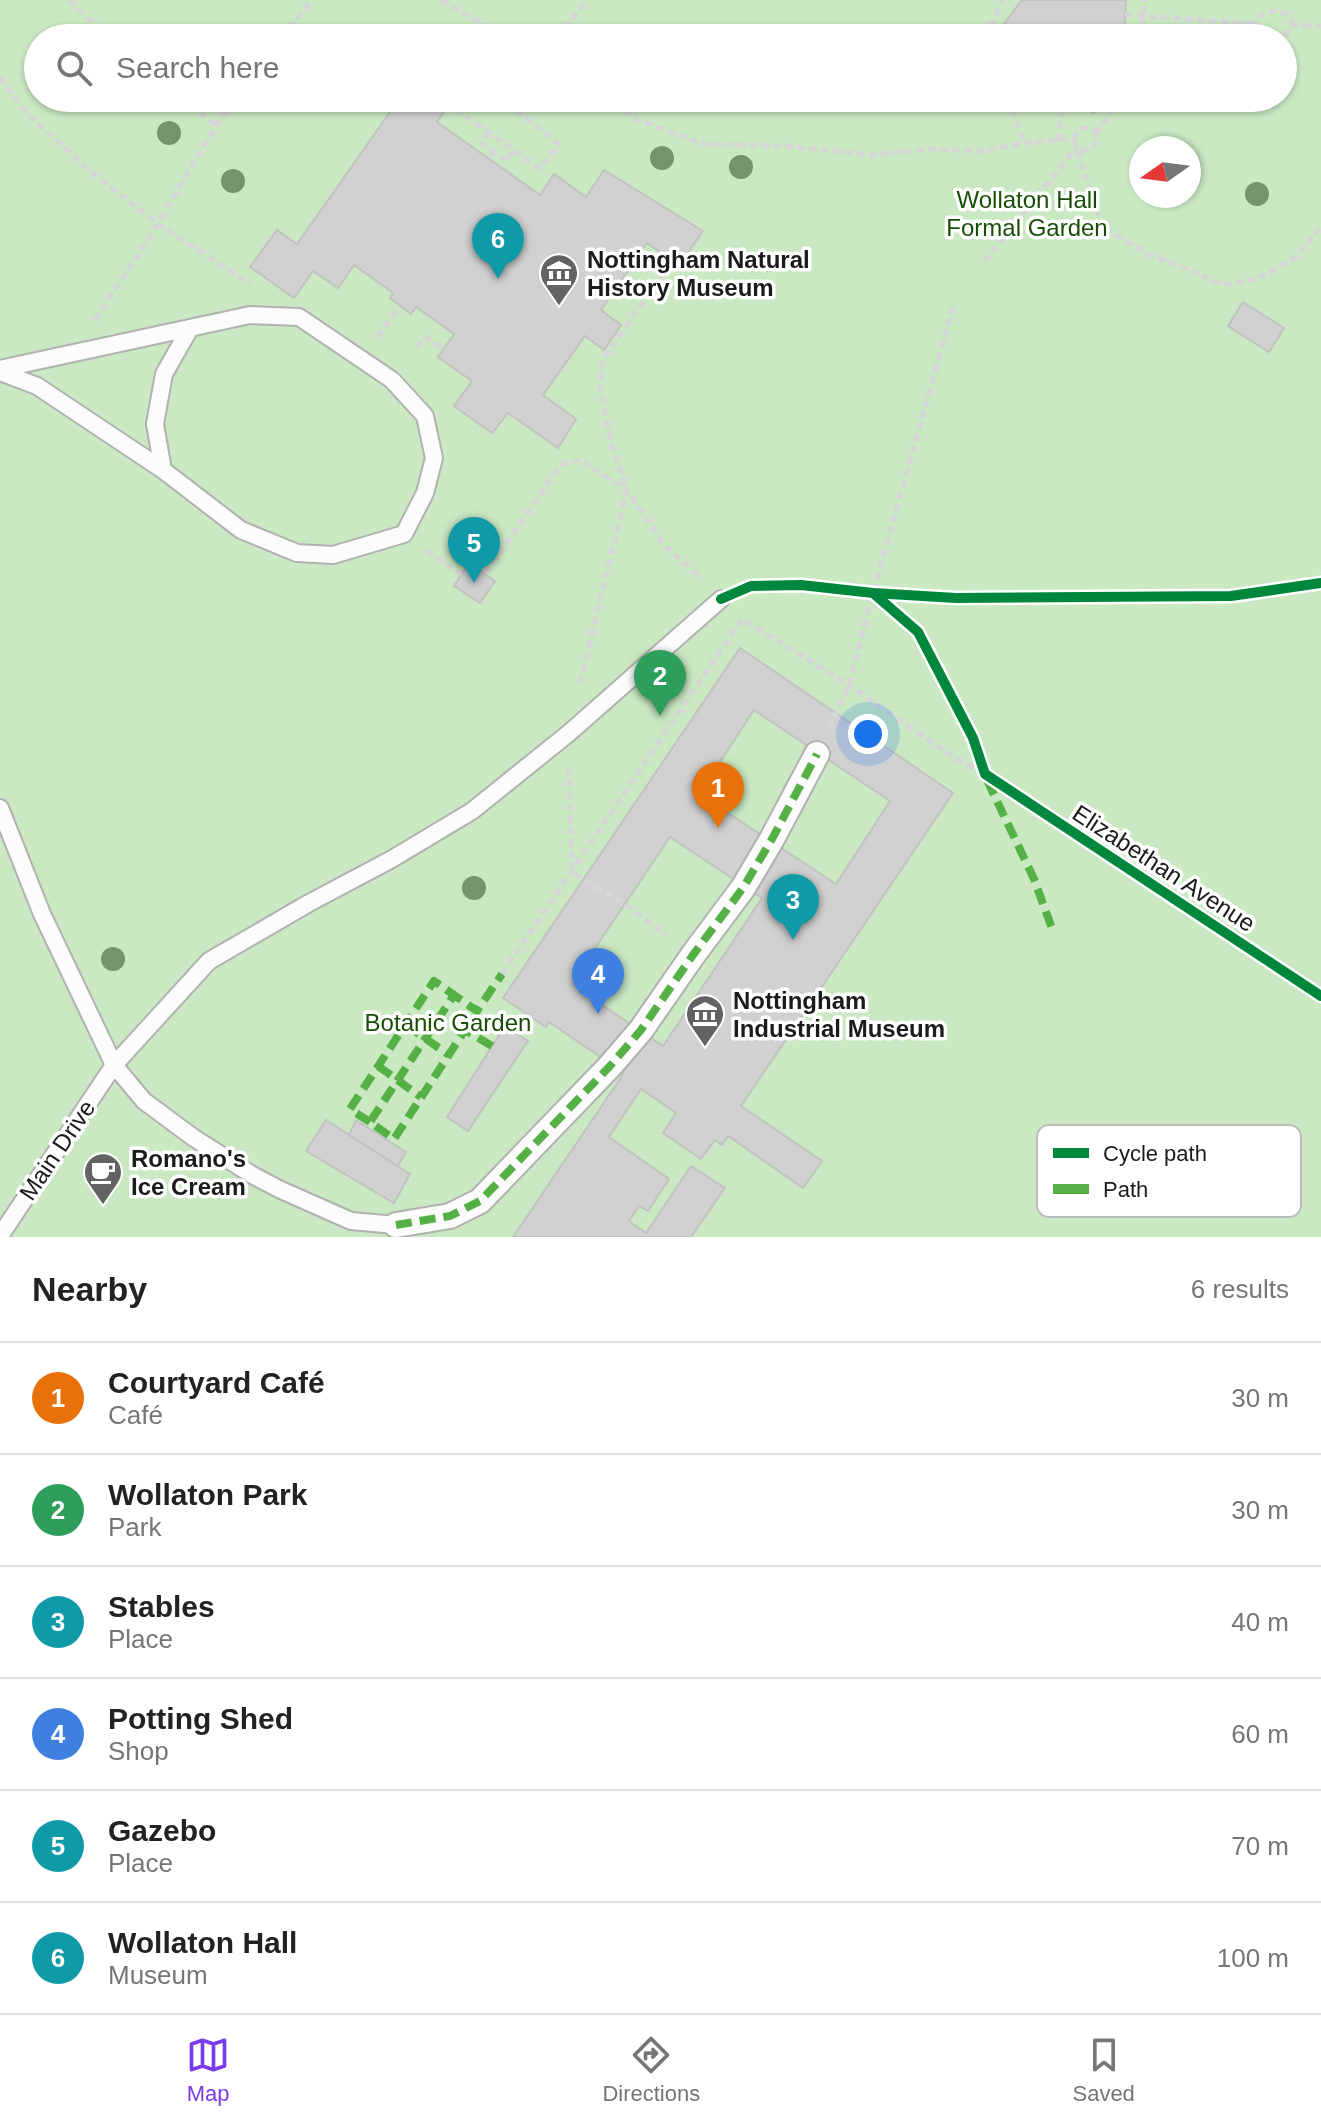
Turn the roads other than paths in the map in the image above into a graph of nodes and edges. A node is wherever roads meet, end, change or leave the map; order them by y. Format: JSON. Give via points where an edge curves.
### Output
{"nodes":[{"id":1,"x":189,"y":330,"type":"junction"},
{"id":2,"x":0,"y":371,"type":"edge"},
{"id":3,"x":163,"y":470,"type":"junction"},
{"id":4,"x":721,"y":599,"type":"dead end"},
{"id":5,"x":817,"y":754,"type":"dead end"},
{"id":6,"x":0,"y":808,"type":"edge"},
{"id":7,"x":114,"y":1065,"type":"junction"},
{"id":8,"x":341,"y":1216,"type":"junction"},
{"id":9,"x":396,"y":1225,"type":"joint"},
{"id":10,"x":0,"y":1236,"type":"edge"},
{"id":11,"x":354,"y":1237,"type":"edge"}],
"edges":[{"from":1,"to":2,"type":"lane"},
{"from":1,"to":3,"type":"lane","via":[[164,374],[155,424]]},
{"from":1,"to":3,"type":"lane","via":[[250,315],[299,317],[392,380],[425,416],[434,458],[425,493],[404,534],[333,555],[297,553],[241,530]]},
{"from":2,"to":3,"type":"lane","via":[[37,386]]},
{"from":4,"to":7,"type":"lane","name":"Main Drive","via":[[472,811],[209,961]]},
{"from":5,"to":9,"type":"street","via":[[743,888],[610,1066],[480,1201],[450,1216]]},
{"from":6,"to":7,"type":"lane","via":[[42,914]]},
{"from":7,"to":8,"type":"lane","via":[[144,1101],[194,1138],[254,1176]]},
{"from":7,"to":10,"type":"lane","name":"Main Drive"},
{"from":8,"to":9,"type":"lane"},
{"from":8,"to":11,"type":"lane"}]}
